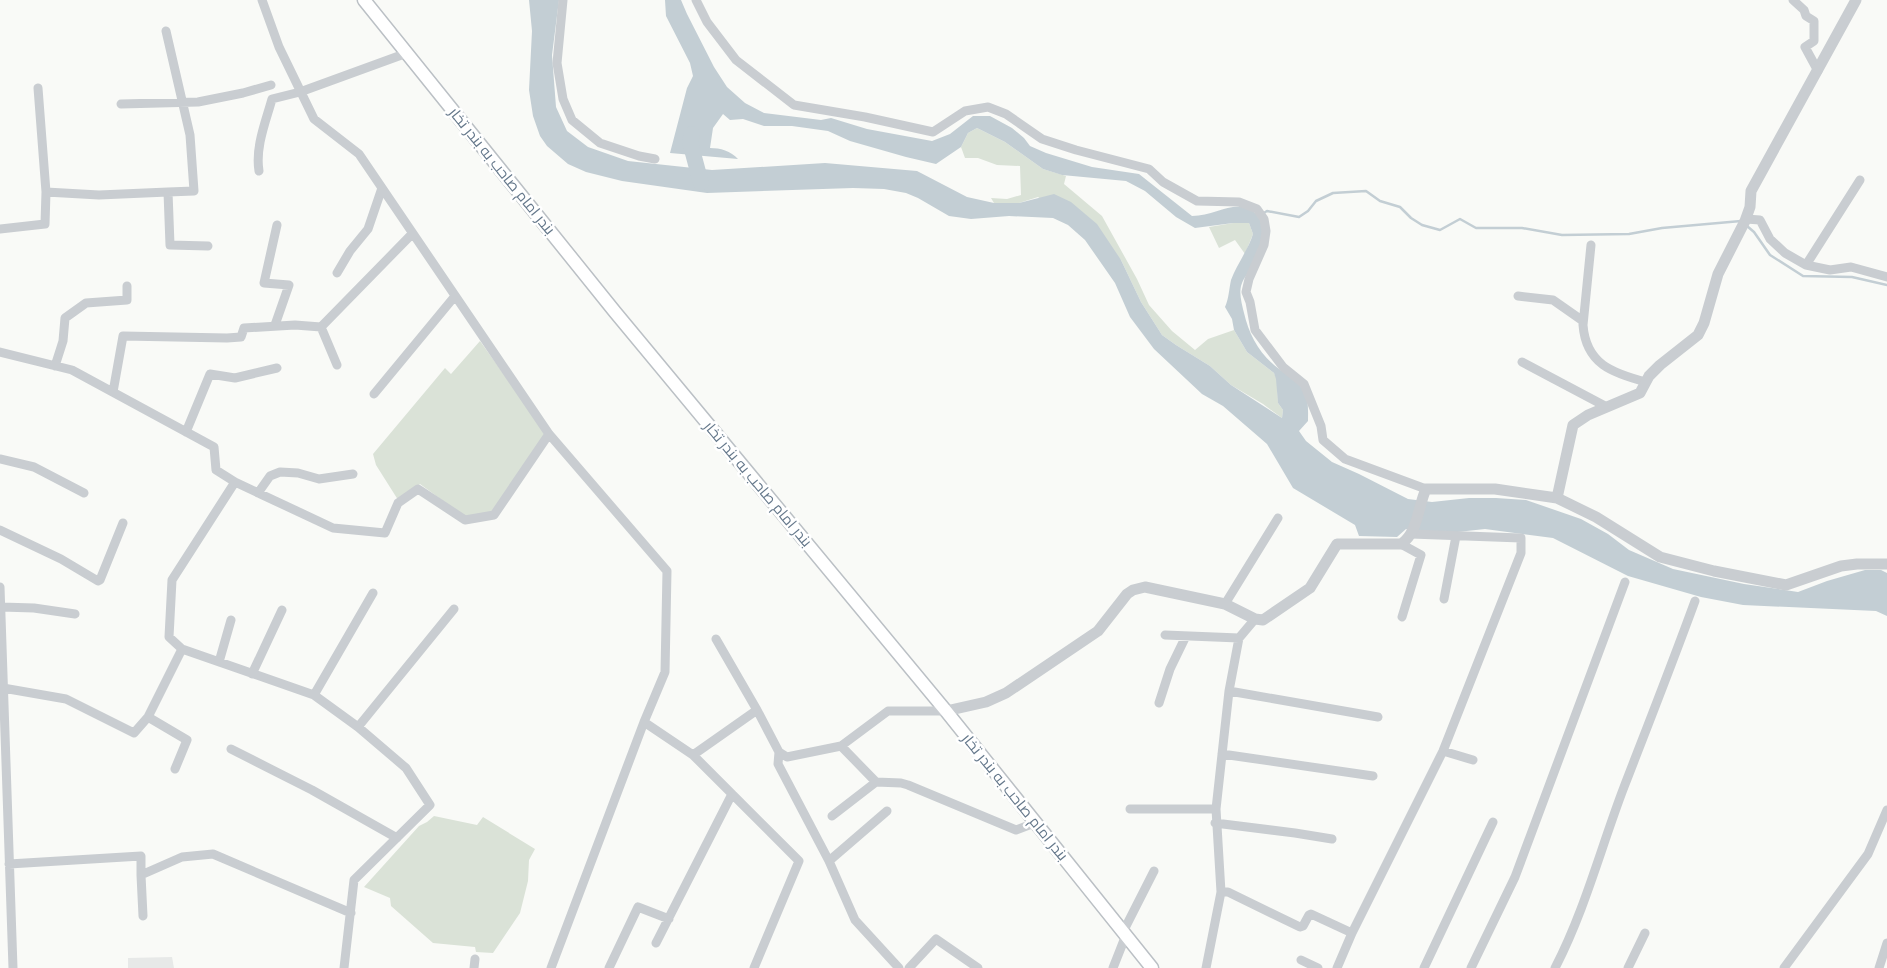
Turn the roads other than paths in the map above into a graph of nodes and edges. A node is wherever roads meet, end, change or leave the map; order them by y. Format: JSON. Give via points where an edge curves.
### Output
{"nodes":[{"id":1,"x":262,"y":0,"type":"edge"},
{"id":2,"x":364,"y":0,"type":"edge"},
{"id":3,"x":563,"y":0,"type":"edge"},
{"id":4,"x":696,"y":0,"type":"edge"},
{"id":5,"x":1793,"y":0,"type":"edge"},
{"id":6,"x":1856,"y":0,"type":"edge"},
{"id":7,"x":166,"y":32,"type":"dead end"},
{"id":8,"x":407,"y":53,"type":"junction"},
{"id":9,"x":1818,"y":72,"type":"junction"},
{"id":10,"x":271,"y":85,"type":"dead end"},
{"id":11,"x":38,"y":88,"type":"dead end"},
{"id":12,"x":300,"y":92,"type":"junction"},
{"id":13,"x":182,"y":103,"type":"junction"},
{"id":14,"x":121,"y":104,"type":"dead end"},
{"id":15,"x":655,"y":159,"type":"dead end"},
{"id":16,"x":259,"y":171,"type":"dead end"},
{"id":17,"x":1860,"y":180,"type":"dead end"},
{"id":18,"x":382,"y":188,"type":"junction"},
{"id":19,"x":46,"y":192,"type":"junction"},
{"id":20,"x":168,"y":192,"type":"junction"},
{"id":21,"x":1744,"y":222,"type":"junction"},
{"id":22,"x":277,"y":225,"type":"dead end"},
{"id":23,"x":0,"y":229,"type":"edge"},
{"id":24,"x":412,"y":234,"type":"junction"},
{"id":25,"x":1591,"y":245,"type":"dead end"},
{"id":26,"x":208,"y":246,"type":"dead end"},
{"id":27,"x":1806,"y":265,"type":"junction"},
{"id":28,"x":337,"y":273,"type":"dead end"},
{"id":29,"x":1887,"y":277,"type":"edge"},
{"id":30,"x":127,"y":286,"type":"dead end"},
{"id":31,"x":455,"y":296,"type":"junction"},
{"id":32,"x":1518,"y":296,"type":"dead end"},
{"id":33,"x":1583,"y":321,"type":"junction"},
{"id":34,"x":275,"y":326,"type":"junction"},
{"id":35,"x":322,"y":327,"type":"junction"},
{"id":36,"x":0,"y":352,"type":"edge"},
{"id":37,"x":1522,"y":362,"type":"dead end"},
{"id":38,"x":337,"y":365,"type":"dead end"},
{"id":39,"x":55,"y":366,"type":"junction"},
{"id":40,"x":277,"y":368,"type":"dead end"},
{"id":41,"x":1646,"y":382,"type":"junction"},
{"id":42,"x":113,"y":392,"type":"junction"},
{"id":43,"x":374,"y":394,"type":"dead end"},
{"id":44,"x":1605,"y":406,"type":"junction"},
{"id":45,"x":186,"y":432,"type":"junction"},
{"id":46,"x":549,"y":434,"type":"junction"},
{"id":47,"x":0,"y":459,"type":"edge"},
{"id":48,"x":353,"y":474,"type":"dead end"},
{"id":49,"x":235,"y":482,"type":"junction"},
{"id":50,"x":258,"y":493,"type":"junction"},
{"id":51,"x":1424,"y":493,"type":"junction"},
{"id":52,"x":84,"y":494,"type":"dead end"},
{"id":53,"x":1557,"y":498,"type":"junction"},
{"id":54,"x":1278,"y":518,"type":"dead end"},
{"id":55,"x":122,"y":523,"type":"dead end"},
{"id":56,"x":0,"y":530,"type":"edge"},
{"id":57,"x":1411,"y":533,"type":"junction"},
{"id":58,"x":1456,"y":536,"type":"junction"},
{"id":59,"x":1401,"y":544,"type":"junction"},
{"id":60,"x":1887,"y":564,"type":"edge"},
{"id":61,"x":1625,"y":582,"type":"dead end"},
{"id":62,"x":0,"y":587,"type":"edge"},
{"id":63,"x":373,"y":593,"type":"dead end"},
{"id":64,"x":1444,"y":599,"type":"dead end"},
{"id":65,"x":1695,"y":602,"type":"dead end"},
{"id":66,"x":1225,"y":604,"type":"junction"},
{"id":67,"x":0,"y":609,"type":"edge"},
{"id":68,"x":454,"y":609,"type":"dead end"},
{"id":69,"x":282,"y":610,"type":"dead end"},
{"id":70,"x":75,"y":614,"type":"dead end"},
{"id":71,"x":1402,"y":616,"type":"dead end"},
{"id":72,"x":1255,"y":619,"type":"junction"},
{"id":73,"x":231,"y":620,"type":"dead end"},
{"id":74,"x":1165,"y":635,"type":"dead end"},
{"id":75,"x":1186,"y":636,"type":"junction"},
{"id":76,"x":1239,"y":638,"type":"junction"},
{"id":77,"x":716,"y":639,"type":"dead end"},
{"id":78,"x":182,"y":649,"type":"junction"},
{"id":79,"x":219,"y":662,"type":"junction"},
{"id":80,"x":252,"y":674,"type":"junction"},
{"id":81,"x":4,"y":688,"type":"junction"},
{"id":82,"x":1229,"y":691,"type":"junction"},
{"id":83,"x":314,"y":695,"type":"junction"},
{"id":84,"x":1159,"y":703,"type":"dead end"},
{"id":85,"x":757,"y":710,"type":"junction"},
{"id":86,"x":946,"y":711,"type":"junction"},
{"id":87,"x":148,"y":717,"type":"junction"},
{"id":88,"x":1378,"y":717,"type":"dead end"},
{"id":89,"x":644,"y":722,"type":"junction"},
{"id":90,"x":358,"y":727,"type":"junction"},
{"id":91,"x":841,"y":746,"type":"junction"},
{"id":92,"x":231,"y":750,"type":"dead end"},
{"id":93,"x":1443,"y":751,"type":"junction"},
{"id":94,"x":780,"y":752,"type":"junction"},
{"id":95,"x":1222,"y":754,"type":"junction"},
{"id":96,"x":693,"y":755,"type":"junction"},
{"id":97,"x":1473,"y":760,"type":"dead end"},
{"id":98,"x":174,"y":769,"type":"dead end"},
{"id":99,"x":1373,"y":776,"type":"dead end"},
{"id":100,"x":876,"y":782,"type":"junction"},
{"id":101,"x":732,"y":794,"type":"junction"},
{"id":102,"x":1130,"y":809,"type":"dead end"},
{"id":103,"x":1216,"y":809,"type":"junction"},
{"id":104,"x":1887,"y":810,"type":"edge"},
{"id":105,"x":887,"y":811,"type":"dead end"},
{"id":106,"x":832,"y":816,"type":"dead end"},
{"id":107,"x":1037,"y":822,"type":"junction"},
{"id":108,"x":1493,"y":822,"type":"dead end"},
{"id":109,"x":1215,"y":823,"type":"junction"},
{"id":110,"x":397,"y":838,"type":"junction"},
{"id":111,"x":1332,"y":839,"type":"dead end"},
{"id":112,"x":829,"y":861,"type":"junction"},
{"id":113,"x":9,"y":864,"type":"junction"},
{"id":114,"x":1154,"y":871,"type":"dead end"},
{"id":115,"x":141,"y":874,"type":"junction"},
{"id":116,"x":1221,"y":892,"type":"junction"},
{"id":117,"x":351,"y":913,"type":"junction"},
{"id":118,"x":143,"y":916,"type":"dead end"},
{"id":119,"x":668,"y":919,"type":"junction"},
{"id":120,"x":1352,"y":933,"type":"junction"},
{"id":121,"x":1645,"y":933,"type":"dead end"},
{"id":122,"x":1124,"y":934,"type":"junction"},
{"id":123,"x":656,"y":942,"type":"dead end"},
{"id":124,"x":1887,"y":942,"type":"edge"},
{"id":125,"x":1301,"y":960,"type":"dead end"},
{"id":126,"x":13,"y":968,"type":"edge"},
{"id":127,"x":344,"y":968,"type":"edge"},
{"id":128,"x":551,"y":968,"type":"edge"},
{"id":129,"x":609,"y":968,"type":"edge"},
{"id":130,"x":754,"y":968,"type":"edge"},
{"id":131,"x":900,"y":968,"type":"edge"},
{"id":132,"x":909,"y":968,"type":"edge"},
{"id":133,"x":978,"y":968,"type":"edge"},
{"id":134,"x":1113,"y":968,"type":"edge"},
{"id":135,"x":1152,"y":968,"type":"edge"},
{"id":136,"x":1206,"y":968,"type":"edge"},
{"id":137,"x":1318,"y":968,"type":"edge"},
{"id":138,"x":1337,"y":968,"type":"edge"},
{"id":139,"x":1424,"y":968,"type":"edge"},
{"id":140,"x":1472,"y":968,"type":"edge"},
{"id":141,"x":1555,"y":968,"type":"edge"},
{"id":142,"x":1628,"y":968,"type":"edge"},
{"id":143,"x":1784,"y":968,"type":"edge"},
{"id":144,"x":1879,"y":968,"type":"edge"}],
"edges":[{"from":1,"to":12,"type":"street"},
{"from":2,"to":8,"type":"main road","name":"بندر امام صاحب به بندر تخار"},
{"from":3,"to":15,"type":"street","via":[[557,64],[563,100],[572,120],[600,144]]},
{"from":4,"to":51,"type":"street","via":[[736,60],[794,105],[933,132],[965,111],[988,107],[1006,114],[1042,139],[1149,169],[1163,182],[1197,201],[1240,202],[1257,209],[1264,219],[1266,232],[1246,292],[1255,330],[1283,367],[1304,384],[1321,426],[1323,440],[1345,459]]},
{"from":5,"to":9,"type":"street","via":[[1814,21],[1814,42],[1805,47]]},
{"from":6,"to":9,"type":"street"},
{"from":7,"to":13,"type":"street"},
{"from":8,"to":12,"type":"street"},
{"from":8,"to":86,"type":"main road","name":"بندر امام صاحب به بندر تخار","via":[[615,312]]},
{"from":9,"to":21,"type":"street","via":[[1751,191]]},
{"from":10,"to":13,"type":"street"},
{"from":11,"to":19,"type":"street"},
{"from":12,"to":16,"type":"street","via":[[272,99],[260,143]]},
{"from":12,"to":18,"type":"street","via":[[314,119],[359,154]]},
{"from":13,"to":14,"type":"street"},
{"from":13,"to":20,"type":"street","via":[[190,135],[194,191]]},
{"from":17,"to":27,"type":"street"},
{"from":18,"to":24,"type":"street"},
{"from":18,"to":28,"type":"street","via":[[368,230]]},
{"from":19,"to":20,"type":"street","via":[[99,195]]},
{"from":19,"to":23,"type":"street","via":[[45,224]]},
{"from":20,"to":26,"type":"street","via":[[170,246]]},
{"from":21,"to":27,"type":"street","via":[[1760,220],[1770,239],[1785,253]]},
{"from":21,"to":41,"type":"street","via":[[1718,274],[1698,335],[1660,365]]},
{"from":22,"to":34,"type":"street","via":[[264,283],[289,285]]},
{"from":24,"to":31,"type":"street"},
{"from":24,"to":35,"type":"street"},
{"from":25,"to":33,"type":"street"},
{"from":27,"to":29,"type":"street","via":[[1830,270],[1851,267]]},
{"from":30,"to":39,"type":"street","via":[[127,300],[86,304],[65,318],[63,342]]},
{"from":31,"to":43,"type":"street"},
{"from":31,"to":46,"type":"street"},
{"from":32,"to":33,"type":"street","via":[[1553,300]]},
{"from":33,"to":41,"type":"street","via":[[1584,335],[1600,364],[1623,376]]},
{"from":34,"to":35,"type":"street"},
{"from":34,"to":42,"type":"street","via":[[244,328],[241,337],[227,338],[123,336]]},
{"from":35,"to":38,"type":"street"},
{"from":36,"to":39,"type":"street"},
{"from":37,"to":44,"type":"street"},
{"from":39,"to":42,"type":"street","via":[[72,370]]},
{"from":40,"to":45,"type":"street","via":[[235,378],[210,374]]},
{"from":41,"to":44,"type":"street","via":[[1640,393]]},
{"from":42,"to":45,"type":"street"},
{"from":44,"to":53,"type":"street","via":[[1573,425]]},
{"from":45,"to":49,"type":"street","via":[[214,448],[216,470]]},
{"from":46,"to":50,"type":"street","via":[[494,515],[465,520],[418,489],[398,503],[382,533],[333,528]]},
{"from":46,"to":89,"type":"street","via":[[666,570],[665,672]]},
{"from":47,"to":52,"type":"street","via":[[34,467]]},
{"from":48,"to":50,"type":"street","via":[[319,479],[280,472],[270,476]]},
{"from":49,"to":50,"type":"street"},
{"from":49,"to":78,"type":"street","via":[[172,580],[169,637]]},
{"from":51,"to":53,"type":"street","via":[[1495,489]]},
{"from":51,"to":57,"type":"street"},
{"from":53,"to":60,"type":"street","via":[[1596,517],[1660,557],[1714,571],[1786,584],[1841,566]]},
{"from":54,"to":66,"type":"street"},
{"from":55,"to":56,"type":"street","via":[[98,581]]},
{"from":57,"to":58,"type":"street"},
{"from":57,"to":59,"type":"street"},
{"from":58,"to":64,"type":"street"},
{"from":58,"to":93,"type":"street","via":[[1521,538],[1521,553]]},
{"from":59,"to":71,"type":"street","via":[[1421,554]]},
{"from":59,"to":72,"type":"street","via":[[1338,544],[1310,588],[1263,620]]},
{"from":61,"to":140,"type":"street","via":[[1515,877]]},
{"from":62,"to":67,"type":"street"},
{"from":63,"to":83,"type":"street"},
{"from":65,"to":141,"type":"street","via":[[1571,937]]},
{"from":66,"to":72,"type":"street"},
{"from":66,"to":86,"type":"street","via":[[1145,587],[1133,590],[1098,631],[1006,693],[986,702]]},
{"from":67,"to":70,"type":"street","via":[[34,608]]},
{"from":67,"to":81,"type":"street"},
{"from":68,"to":90,"type":"street"},
{"from":69,"to":80,"type":"street"},
{"from":72,"to":76,"type":"street"},
{"from":73,"to":79,"type":"street"},
{"from":74,"to":75,"type":"street"},
{"from":75,"to":76,"type":"street"},
{"from":75,"to":84,"type":"street","via":[[1170,668]]},
{"from":76,"to":82,"type":"street"},
{"from":77,"to":85,"type":"street"},
{"from":78,"to":79,"type":"street"},
{"from":78,"to":87,"type":"street"},
{"from":79,"to":80,"type":"street"},
{"from":80,"to":83,"type":"street"},
{"from":81,"to":87,"type":"street","via":[[66,699],[134,733]]},
{"from":81,"to":113,"type":"street"},
{"from":82,"to":88,"type":"street"},
{"from":82,"to":95,"type":"street"},
{"from":83,"to":90,"type":"street"},
{"from":85,"to":94,"type":"street"},
{"from":85,"to":96,"type":"street"},
{"from":86,"to":91,"type":"street","via":[[888,711]]},
{"from":86,"to":107,"type":"main road","name":"بندر امام صاحب به بندر تخار"},
{"from":87,"to":98,"type":"street","via":[[187,740]]},
{"from":89,"to":96,"type":"street"},
{"from":89,"to":128,"type":"street"},
{"from":90,"to":110,"type":"street","via":[[406,768],[430,802],[429,807]]},
{"from":91,"to":94,"type":"street","via":[[787,757]]},
{"from":91,"to":100,"type":"street"},
{"from":92,"to":110,"type":"street","via":[[312,790]]},
{"from":93,"to":97,"type":"street"},
{"from":93,"to":120,"type":"street"},
{"from":94,"to":112,"type":"street","via":[[778,764]]},
{"from":95,"to":99,"type":"street"},
{"from":95,"to":103,"type":"street"},
{"from":96,"to":101,"type":"street"},
{"from":100,"to":106,"type":"street"},
{"from":100,"to":107,"type":"street","via":[[908,785],[1016,830]]},
{"from":101,"to":119,"type":"street"},
{"from":101,"to":130,"type":"street","via":[[798,861]]},
{"from":102,"to":103,"type":"street"},
{"from":103,"to":109,"type":"street"},
{"from":104,"to":143,"type":"street","via":[[1868,854]]},
{"from":105,"to":112,"type":"street"},
{"from":107,"to":122,"type":"main road","name":"بندر امام صاحب به بندر تخار"},
{"from":108,"to":139,"type":"street"},
{"from":109,"to":111,"type":"street"},
{"from":109,"to":116,"type":"street"},
{"from":110,"to":117,"type":"street","via":[[354,880]]},
{"from":112,"to":131,"type":"street","via":[[855,920]]},
{"from":113,"to":115,"type":"street","via":[[141,856]]},
{"from":113,"to":126,"type":"street"},
{"from":114,"to":122,"type":"street"},
{"from":115,"to":117,"type":"street","via":[[182,858],[213,854]]},
{"from":115,"to":118,"type":"street"},
{"from":116,"to":120,"type":"street","via":[[1228,892],[1300,927],[1311,914]]},
{"from":116,"to":136,"type":"street"},
{"from":117,"to":127,"type":"street"},
{"from":119,"to":123,"type":"street"},
{"from":119,"to":129,"type":"street","via":[[638,907]]},
{"from":120,"to":138,"type":"street"},
{"from":121,"to":142,"type":"street"},
{"from":122,"to":134,"type":"street"},
{"from":122,"to":135,"type":"main road","name":"بندر امام صاحب به بندر تخار"},
{"from":124,"to":144,"type":"street"},
{"from":125,"to":137,"type":"street"},
{"from":132,"to":133,"type":"street","via":[[936,939]]}]}
